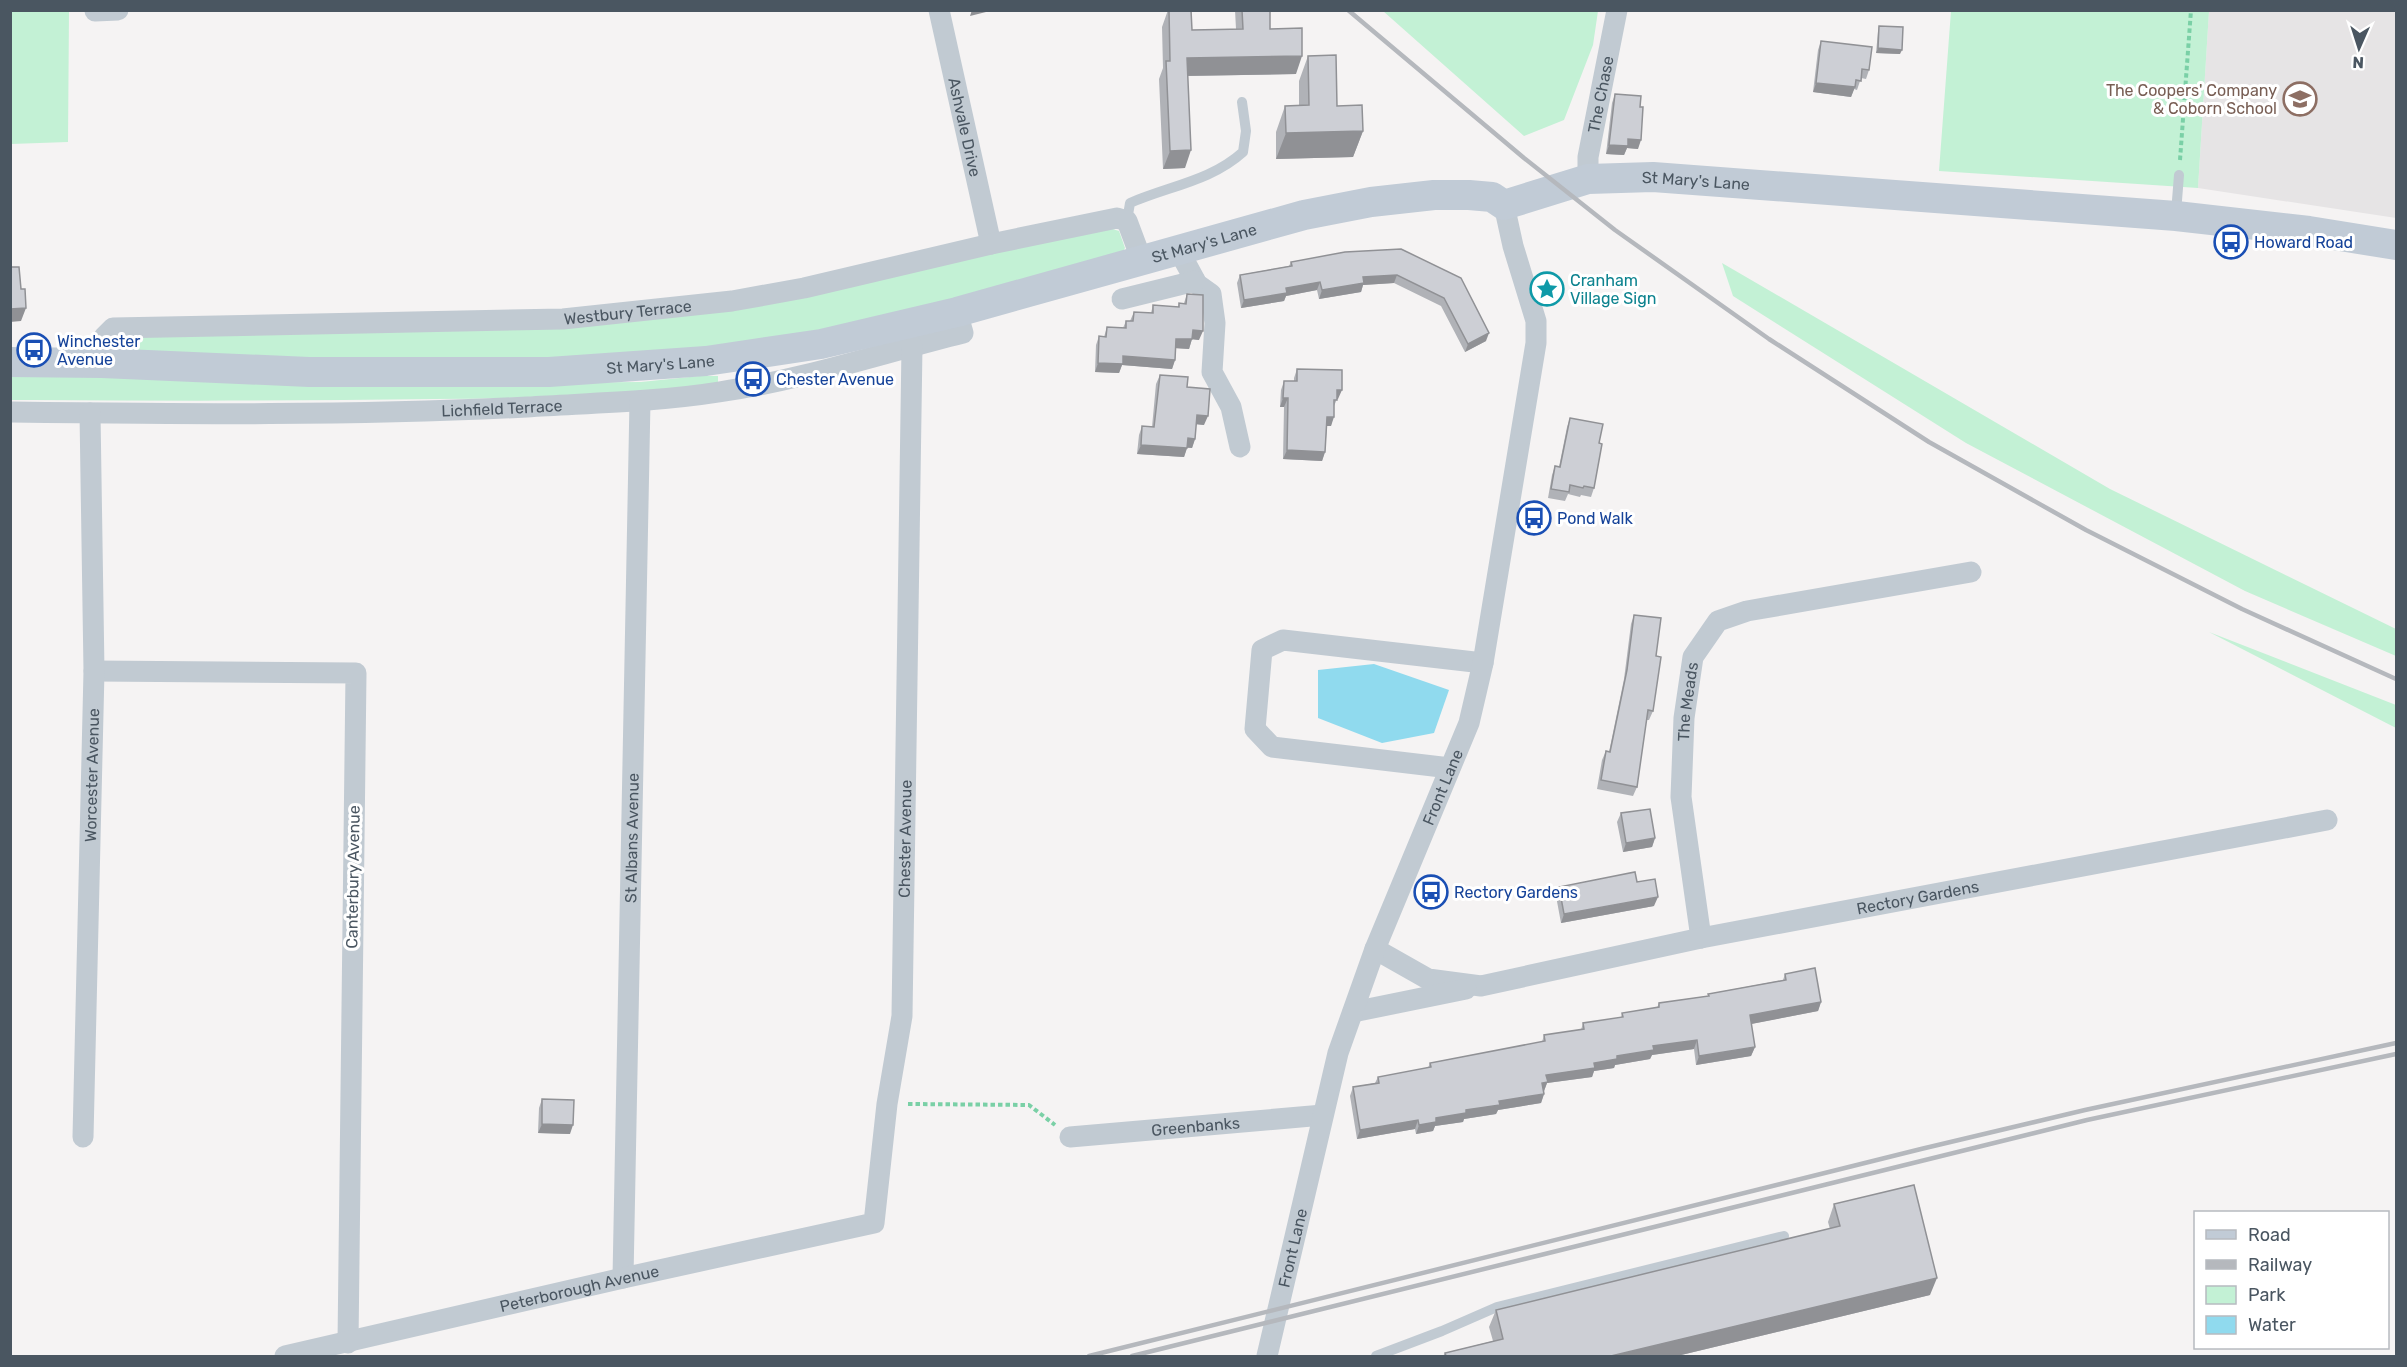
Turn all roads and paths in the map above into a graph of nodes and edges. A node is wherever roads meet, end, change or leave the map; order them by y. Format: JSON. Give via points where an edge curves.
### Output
{"nodes":[{"id":1,"x":118,"y":10,"type":"edge"},
{"id":2,"x":939,"y":10,"type":"edge"},
{"id":3,"x":1617,"y":10,"type":"edge"},
{"id":4,"x":2191,"y":10,"type":"edge"},
{"id":5,"x":95,"y":11,"type":"edge"},
{"id":6,"x":1242,"y":102,"type":"dead end"},
{"id":7,"x":2179,"y":175,"type":"joint"},
{"id":8,"x":1588,"y":179,"type":"junction"},
{"id":9,"x":1504,"y":205,"type":"junction"},
{"id":10,"x":2176,"y":216,"type":"junction"},
{"id":11,"x":1127,"y":221,"type":"junction"},
{"id":12,"x":991,"y":244,"type":"junction"},
{"id":13,"x":2397,"y":245,"type":"edge"},
{"id":14,"x":1178,"y":249,"type":"junction"},
{"id":15,"x":1142,"y":261,"type":"junction"},
{"id":16,"x":1195,"y":281,"type":"junction"},
{"id":17,"x":1122,"y":299,"type":"dead end"},
{"id":18,"x":957,"y":312,"type":"junction"},
{"id":19,"x":912,"y":346,"type":"junction"},
{"id":20,"x":10,"y":362,"type":"edge"},
{"id":21,"x":102,"y":363,"type":"junction"},
{"id":22,"x":640,"y":401,"type":"junction"},
{"id":23,"x":10,"y":412,"type":"edge"},
{"id":24,"x":90,"y":413,"type":"junction"},
{"id":25,"x":1240,"y":447,"type":"dead end"},
{"id":26,"x":1971,"y":572,"type":"dead end"},
{"id":27,"x":1483,"y":663,"type":"junction"},
{"id":28,"x":94,"y":671,"type":"junction"},
{"id":29,"x":1450,"y":768,"type":"junction"},
{"id":30,"x":2327,"y":820,"type":"dead end"},
{"id":31,"x":1701,"y":938,"type":"junction"},
{"id":32,"x":1375,"y":949,"type":"junction"},
{"id":33,"x":1481,"y":986,"type":"junction"},
{"id":34,"x":1353,"y":1012,"type":"junction"},
{"id":35,"x":887,"y":1104,"type":"junction"},
{"id":36,"x":1323,"y":1115,"type":"junction"},
{"id":37,"x":83,"y":1137,"type":"dead end"},
{"id":38,"x":1070,"y":1137,"type":"joint"},
{"id":39,"x":874,"y":1223,"type":"joint"},
{"id":40,"x":1784,"y":1236,"type":"dead end"},
{"id":41,"x":623,"y":1278,"type":"junction"},
{"id":42,"x":348,"y":1343,"type":"junction"},
{"id":43,"x":285,"y":1356,"type":"edge"},
{"id":44,"x":1267,"y":1356,"type":"edge"},
{"id":45,"x":1376,"y":1356,"type":"edge"}],
"edges":[{"from":1,"to":5,"type":"street"},
{"from":2,"to":12,"type":"street","name":"Ashvale Drive"},
{"from":3,"to":8,"type":"street","name":"The Chase","via":[[1588,157]]},
{"from":4,"to":7,"type":"path"},
{"from":6,"to":11,"type":"lane","via":[[1246,131],[1243,152],[1213,174],[1130,203]]},
{"from":7,"to":10,"type":"lane"},
{"from":8,"to":9,"type":"main road","name":"St Mary's Lane"},
{"from":8,"to":10,"type":"main road","name":"St Mary's Lane","via":[[1653,177]]},
{"from":9,"to":14,"type":"main road","name":"St Mary's Lane","via":[[1492,197],[1469,195],[1371,202],[1304,215]]},
{"from":9,"to":27,"type":"street","name":"Front Lane","via":[[1536,321],[1536,343]]},
{"from":10,"to":13,"type":"main road","name":"St Mary's Lane"},
{"from":11,"to":12,"type":"street","name":"Westbury Terrace","via":[[1108,219]]},
{"from":11,"to":15,"type":"street"},
{"from":12,"to":21,"type":"street","name":"Westbury Terrace","via":[[732,301],[562,319],[113,328],[104,337]]},
{"from":14,"to":15,"type":"main road","name":"St Mary's Lane"},
{"from":14,"to":16,"type":"street"},
{"from":15,"to":18,"type":"main road","name":"St Mary's Lane"},
{"from":16,"to":17,"type":"street"},
{"from":16,"to":25,"type":"street","via":[[1211,294],[1215,323],[1212,372],[1231,407]]},
{"from":18,"to":19,"type":"street","name":"Lichfield Terrace","via":[[963,333]]},
{"from":18,"to":21,"type":"main road","name":"St Mary's Lane","via":[[821,344],[706,361],[595,370],[309,372]]},
{"from":19,"to":22,"type":"street","name":"Lichfield Terrace","via":[[777,381]]},
{"from":19,"to":35,"type":"street","name":"Chester Avenue","via":[[902,1016]]},
{"from":20,"to":21,"type":"main road","name":"St Mary's Lane"},
{"from":22,"to":24,"type":"street","name":"Lichfield Terrace","via":[[327,414]]},
{"from":22,"to":41,"type":"street","name":"St Albans Avenue"},
{"from":23,"to":24,"type":"street","name":"Lichfield Terrace"},
{"from":24,"to":28,"type":"street","name":"Worcester Avenue"},
{"from":26,"to":31,"type":"street","name":"The Meads","via":[[1748,611],[1718,621],[1693,657],[1684,718],[1681,797]]},
{"from":27,"to":29,"type":"street","name":"Front Lane","via":[[1469,723]]},
{"from":27,"to":29,"type":"street","via":[[1283,640],[1263,650],[1255,729],[1272,747]]},
{"from":28,"to":37,"type":"street","name":"Worcester Avenue"},
{"from":28,"to":42,"type":"street","name":"Canterbury Avenue","via":[[356,673]]},
{"from":29,"to":32,"type":"street","name":"Front Lane"},
{"from":30,"to":31,"type":"street","name":"Rectory Gardens"},
{"from":31,"to":33,"type":"street","name":"Rectory Gardens"},
{"from":32,"to":33,"type":"street","name":"Rectory Gardens","via":[[1428,979]]},
{"from":32,"to":34,"type":"street","name":"Front Lane"},
{"from":33,"to":34,"type":"street"},
{"from":34,"to":36,"type":"street","name":"Front Lane"},
{"from":35,"to":38,"type":"path","via":[[1029,1105]]},
{"from":35,"to":39,"type":"street","name":"Chester Avenue"},
{"from":36,"to":38,"type":"street","name":"Greenbanks"},
{"from":36,"to":44,"type":"street","name":"Front Lane"},
{"from":39,"to":41,"type":"street","name":"Peterborough Avenue"},
{"from":40,"to":45,"type":"lane","via":[[1497,1307]]},
{"from":41,"to":42,"type":"street","name":"Peterborough Avenue"},
{"from":42,"to":43,"type":"street","name":"Peterborough Avenue"}]}
